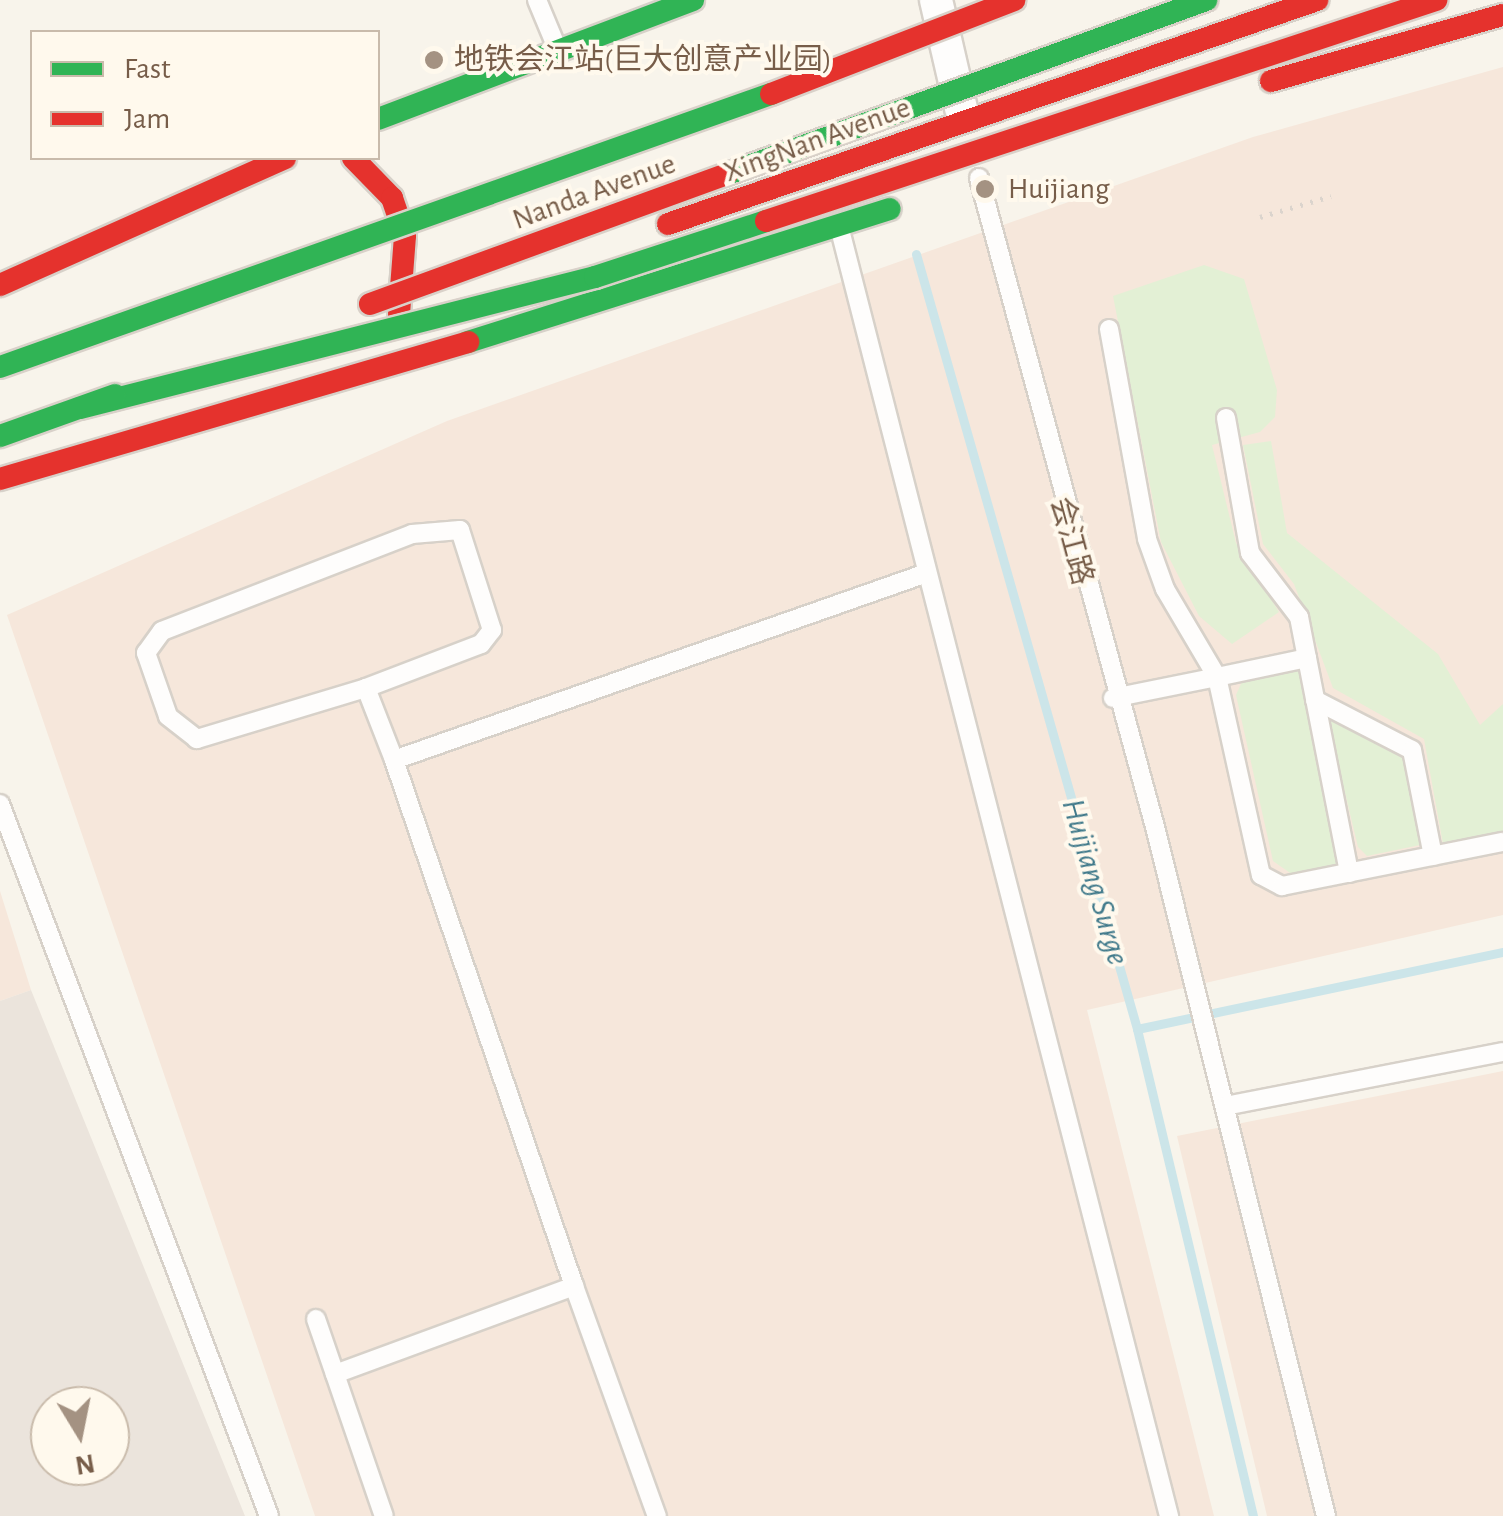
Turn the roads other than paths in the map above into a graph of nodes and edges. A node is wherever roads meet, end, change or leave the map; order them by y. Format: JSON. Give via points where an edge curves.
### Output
{"nodes":[{"id":1,"x":537,"y":0,"type":"edge"},
{"id":2,"x":694,"y":0,"type":"edge"},
{"id":3,"x":936,"y":0,"type":"edge"},
{"id":4,"x":1014,"y":0,"type":"edge"},
{"id":5,"x":1206,"y":0,"type":"edge"},
{"id":6,"x":1316,"y":0,"type":"edge"},
{"id":7,"x":1436,"y":0,"type":"edge"},
{"id":8,"x":1503,"y":14,"type":"edge"},
{"id":9,"x":557,"y":48,"type":"junction"},
{"id":10,"x":380,"y":117,"type":"edge"},
{"id":11,"x":964,"y":120,"type":"junction"},
{"id":12,"x":280,"y":160,"type":"edge"},
{"id":13,"x":355,"y":160,"type":"edge"},
{"id":14,"x":979,"y":178,"type":"junction"},
{"id":15,"x":839,"y":226,"type":"junction"},
{"id":16,"x":0,"y":284,"type":"edge"},
{"id":17,"x":399,"y":314,"type":"junction"},
{"id":18,"x":1109,"y":329,"type":"dead end"},
{"id":19,"x":0,"y":367,"type":"edge"},
{"id":20,"x":80,"y":408,"type":"junction"},
{"id":21,"x":1226,"y":418,"type":"dead end"},
{"id":22,"x":0,"y":436,"type":"edge"},
{"id":23,"x":0,"y":457,"type":"edge"},
{"id":24,"x":0,"y":479,"type":"edge"},
{"id":25,"x":924,"y":574,"type":"junction"},
{"id":26,"x":1307,"y":658,"type":"junction"},
{"id":27,"x":1218,"y":677,"type":"junction"},
{"id":28,"x":366,"y":688,"type":"junction"},
{"id":29,"x":1114,"y":698,"type":"junction"},
{"id":30,"x":1315,"y":700,"type":"junction"},
{"id":31,"x":394,"y":760,"type":"junction"},
{"id":32,"x":0,"y":804,"type":"edge"},
{"id":33,"x":1503,"y":842,"type":"edge"},
{"id":34,"x":1433,"y":856,"type":"junction"},
{"id":35,"x":1349,"y":873,"type":"junction"},
{"id":36,"x":1503,"y":1052,"type":"edge"},
{"id":37,"x":1225,"y":1106,"type":"junction"},
{"id":38,"x":574,"y":1286,"type":"junction"},
{"id":39,"x":316,"y":1319,"type":"dead end"},
{"id":40,"x":335,"y":1374,"type":"junction"},
{"id":41,"x":269,"y":1516,"type":"edge"},
{"id":42,"x":384,"y":1516,"type":"edge"},
{"id":43,"x":657,"y":1516,"type":"edge"},
{"id":44,"x":1169,"y":1516,"type":"edge"},
{"id":45,"x":1326,"y":1516,"type":"edge"}],
"edges":[{"from":1,"to":9,"type":"lane"},
{"from":2,"to":9,"type":"main road"},
{"from":3,"to":11,"type":"street"},
{"from":4,"to":19,"type":"main road","name":"Nanda Avenue","bridge":true,"via":[[596,161]]},
{"from":5,"to":20,"type":"main road","name":"Nanda Avenue","bridge":true},
{"from":6,"to":11,"type":"main road","name":"XingNan Avenue"},
{"from":7,"to":20,"type":"main road","bridge":true,"via":[[595,277]]},
{"from":8,"to":14,"type":"main road"},
{"from":9,"to":10,"type":"main road"},
{"from":11,"to":14,"type":"street"},
{"from":11,"to":17,"type":"main road","name":"XingNan Avenue"},
{"from":12,"to":16,"type":"main road"},
{"from":13,"to":17,"type":"main road","via":[[392,198],[405,236]]},
{"from":14,"to":15,"type":"main road"},
{"from":14,"to":29,"type":"lane","name":"会江路"},
{"from":15,"to":24,"type":"main road","via":[[164,437]]},
{"from":15,"to":25,"type":"lane"},
{"from":17,"to":23,"type":"main road","name":"XingNan Avenue","via":[[113,405]]},
{"from":18,"to":27,"type":"lane","via":[[1147,539]]},
{"from":20,"to":22,"type":"main road","name":"Nanda Avenue","bridge":true},
{"from":21,"to":26,"type":"lane","via":[[1250,552],[1298,616]]},
{"from":25,"to":31,"type":"lane"},
{"from":25,"to":44,"type":"lane"},
{"from":26,"to":27,"type":"lane"},
{"from":26,"to":30,"type":"lane"},
{"from":27,"to":29,"type":"lane"},
{"from":27,"to":35,"type":"lane","via":[[1262,875],[1282,886]]},
{"from":28,"to":28,"type":"lane","via":[[480,644],[492,630],[460,530],[412,534],[162,630],[146,653],[168,716],[197,739]]},
{"from":28,"to":31,"type":"lane"},
{"from":29,"to":37,"type":"lane","name":"会江路"},
{"from":30,"to":34,"type":"lane","via":[[1412,750]]},
{"from":30,"to":35,"type":"lane"},
{"from":31,"to":38,"type":"lane"},
{"from":32,"to":41,"type":"lane"},
{"from":33,"to":34,"type":"lane"},
{"from":34,"to":35,"type":"lane"},
{"from":36,"to":37,"type":"lane"},
{"from":37,"to":45,"type":"lane","name":"会江路"},
{"from":38,"to":40,"type":"lane"},
{"from":38,"to":43,"type":"lane"},
{"from":39,"to":40,"type":"lane"},
{"from":40,"to":42,"type":"lane"}]}
